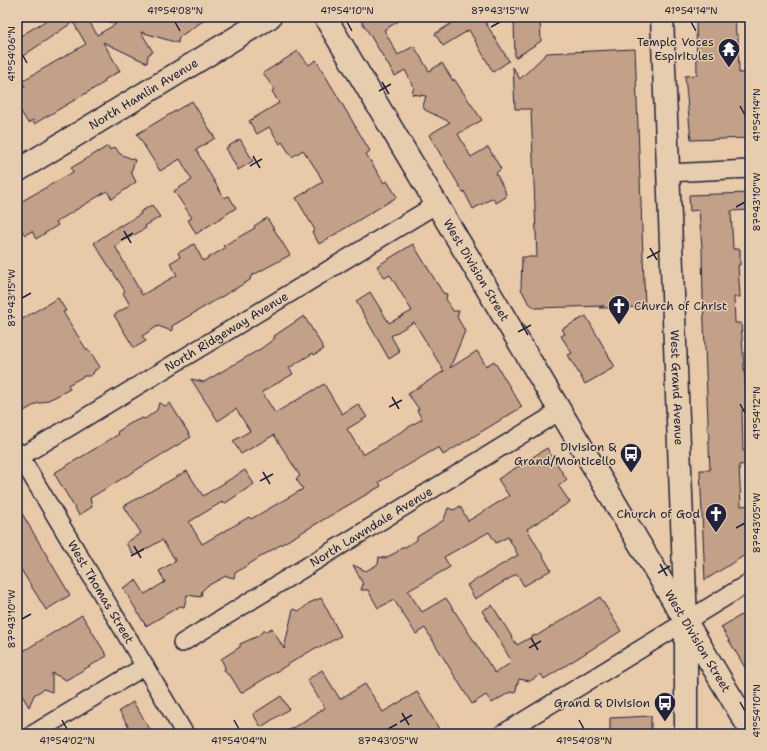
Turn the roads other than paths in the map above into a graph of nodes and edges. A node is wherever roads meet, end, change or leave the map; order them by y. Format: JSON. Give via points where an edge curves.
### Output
{"nodes":[{"id":1,"x":270,"y":17,"type":"edge"},
{"id":2,"x":325,"y":17,"type":"edge"},
{"id":3,"x":662,"y":17,"type":"edge"},
{"id":4,"x":750,"y":169,"type":"edge"},
{"id":5,"x":17,"y":170,"type":"edge"},
{"id":6,"x":668,"y":173,"type":"junction"},
{"id":7,"x":437,"y":204,"type":"junction"},
{"id":8,"x":560,"y":411,"type":"junction"},
{"id":9,"x":18,"y":456,"type":"edge"},
{"id":10,"x":750,"y":582,"type":"edge"},
{"id":11,"x":686,"y":621,"type":"junction"},
{"id":12,"x":182,"y":643,"type":"dead end"},
{"id":13,"x":145,"y":666,"type":"junction"},
{"id":14,"x":750,"y":729,"type":"edge"},
{"id":15,"x":33,"y":734,"type":"edge"},
{"id":16,"x":185,"y":734,"type":"edge"},
{"id":17,"x":502,"y":734,"type":"edge"},
{"id":18,"x":686,"y":734,"type":"edge"}],
"edges":[{"from":1,"to":5,"type":"main road","name":"North Hamlin Avenue"},
{"from":2,"to":7,"type":"main road","name":"West Division Street"},
{"from":3,"to":6,"type":"main road","name":"West Grand Avenue"},
{"from":4,"to":6,"type":"street"},
{"from":6,"to":11,"type":"main road","name":"West Grand Avenue"},
{"from":7,"to":8,"type":"main road","name":"West Division Street"},
{"from":7,"to":9,"type":"street","name":"North Ridgeway Avenue"},
{"from":8,"to":11,"type":"main road","name":"West Division Street"},
{"from":8,"to":12,"type":"street","name":"North Lawndale Avenue"},
{"from":9,"to":13,"type":"street","name":"West Thomas Street"},
{"from":10,"to":11,"type":"street"},
{"from":11,"to":14,"type":"main road","name":"West Division Street"},
{"from":11,"to":17,"type":"street"},
{"from":11,"to":18,"type":"main road","name":"West Grand Avenue"},
{"from":13,"to":15,"type":"street"},
{"from":13,"to":16,"type":"street","name":"West Thomas Street"}]}
